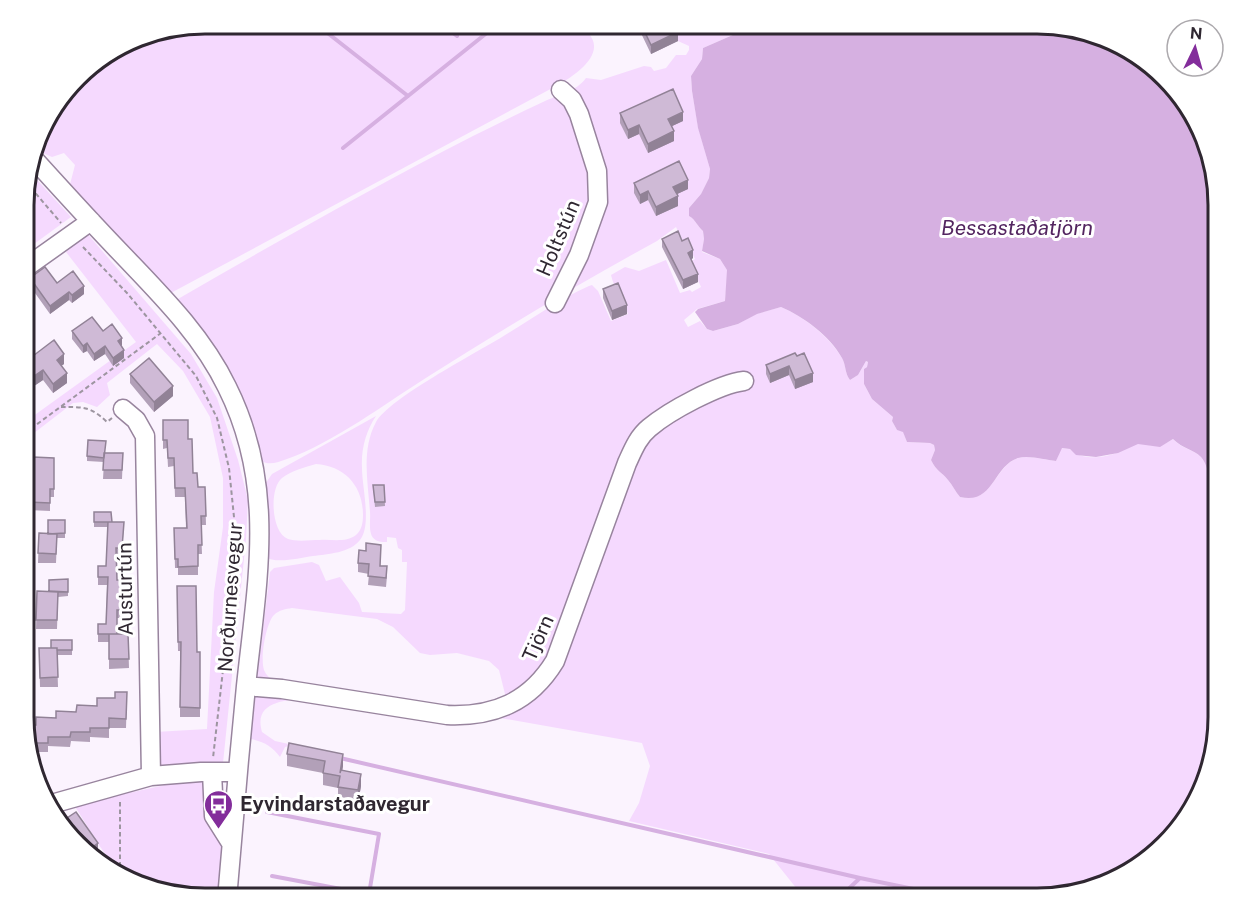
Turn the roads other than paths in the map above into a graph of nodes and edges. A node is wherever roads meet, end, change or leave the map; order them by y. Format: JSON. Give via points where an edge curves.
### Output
{"nodes":[{"id":1,"x":561,"y":90,"type":"dead end"},
{"id":2,"x":40,"y":165,"type":"edge"},
{"id":3,"x":91,"y":221,"type":"junction"},
{"id":4,"x":34,"y":261,"type":"edge"},
{"id":5,"x":555,"y":303,"type":"dead end"},
{"id":6,"x":744,"y":381,"type":"dead end"},
{"id":7,"x":123,"y":409,"type":"road end"},
{"id":8,"x":246,"y":686,"type":"junction"},
{"id":9,"x":212,"y":772,"type":"junction"},
{"id":10,"x":237,"y":772,"type":"junction"},
{"id":11,"x":151,"y":776,"type":"junction"},
{"id":12,"x":57,"y":802,"type":"edge"},
{"id":13,"x":231,"y":843,"type":"junction"},
{"id":14,"x":228,"y":888,"type":"edge"}],
"edges":[{"from":1,"to":5,"type":"street","name":"Holtstún","via":[[579,114],[597,171],[598,202],[579,255]]},
{"from":2,"to":3,"type":"street","name":"Norðurnesvegur"},
{"from":3,"to":4,"type":"street"},
{"from":3,"to":8,"type":"street","name":"Norðurnesvegur","via":[[197,338],[227,386],[244,430],[258,488],[260,547]]},
{"from":6,"to":8,"type":"street","name":"Tjörn","via":[[722,386],[666,417],[636,444],[555,661],[539,685],[523,696],[485,714],[468,716]]},
{"from":7,"to":11,"type":"street","name":"Austurtún","via":[[136,420],[145,436]]},
{"from":8,"to":10,"type":"street","name":"Norðurnesvegur"},
{"from":9,"to":10,"type":"street"},
{"from":9,"to":11,"type":"street"},
{"from":9,"to":13,"type":"street","via":[[214,816]]},
{"from":10,"to":13,"type":"street","name":"Norðurnesvegur"},
{"from":11,"to":12,"type":"street"},
{"from":13,"to":14,"type":"street","name":"Norðurnesvegur"}]}
